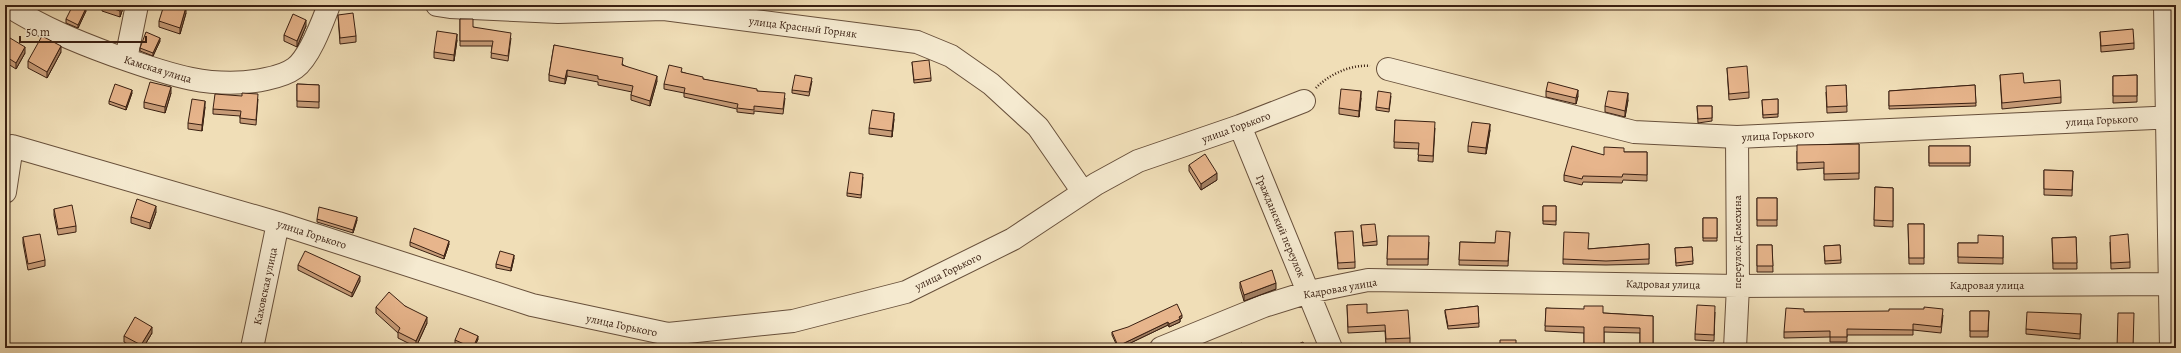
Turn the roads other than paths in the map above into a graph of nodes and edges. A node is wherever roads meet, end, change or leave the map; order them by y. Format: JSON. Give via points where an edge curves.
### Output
{"nodes":[{"id":1,"x":7,"y":5,"type":"edge"},
{"id":2,"x":137,"y":5,"type":"edge"},
{"id":3,"x":329,"y":5,"type":"edge"},
{"id":4,"x":437,"y":5,"type":"edge"},
{"id":5,"x":2165,"y":5,"type":"edge"},
{"id":6,"x":662,"y":7,"type":"edge"},
{"id":7,"x":559,"y":9,"type":"edge"},
{"id":8,"x":126,"y":59,"type":"junction"},
{"id":9,"x":1388,"y":69,"type":"road end"},
{"id":10,"x":1304,"y":101,"type":"road end"},
{"id":11,"x":2172,"y":117,"type":"edge"},
{"id":12,"x":1240,"y":126,"type":"junction"},
{"id":13,"x":1737,"y":137,"type":"junction"},
{"id":14,"x":5,"y":192,"type":"edge"},
{"id":15,"x":1083,"y":192,"type":"junction"},
{"id":16,"x":278,"y":223,"type":"junction"},
{"id":17,"x":2173,"y":284,"type":"edge"},
{"id":18,"x":1738,"y":286,"type":"junction"},
{"id":19,"x":1309,"y":292,"type":"junction"},
{"id":20,"x":668,"y":341,"type":"edge"},
{"id":21,"x":252,"y":348,"type":"edge"},
{"id":22,"x":1161,"y":348,"type":"edge"},
{"id":23,"x":1331,"y":348,"type":"edge"},
{"id":24,"x":1735,"y":348,"type":"edge"},
{"id":25,"x":2170,"y":348,"type":"edge"}],
"edges":[{"from":1,"to":8,"type":"street","name":"Камская улица","via":[[34,23],[61,36]]},
{"from":2,"to":8,"type":"street"},
{"from":3,"to":8,"type":"street","name":"Камская улица","via":[[296,68],[276,77],[243,83],[193,80]]},
{"from":4,"to":7,"type":"street","name":"улица Красный Горняк"},
{"from":5,"to":11,"type":"street"},
{"from":6,"to":7,"type":"street","name":"улица Красный Горняк"},
{"from":6,"to":15,"type":"street","name":"улица Красный Горняк","via":[[924,44],[951,56],[991,84],[1038,127]]},
{"from":9,"to":13,"type":"street","name":"улица Горького","via":[[1634,132]]},
{"from":10,"to":12,"type":"street","name":"улица Горького"},
{"from":11,"to":13,"type":"street","name":"улица Горького"},
{"from":11,"to":17,"type":"street"},
{"from":12,"to":15,"type":"street","name":"улица Горького","via":[[1138,161]]},
{"from":12,"to":19,"type":"street","name":"Гражданский переулок"},
{"from":13,"to":18,"type":"street","name":"переулок Демехина"},
{"from":14,"to":16,"type":"street","name":"улица Горького","via":[[12,146]]},
{"from":15,"to":20,"type":"street","name":"улица Горького","via":[[1013,239],[906,292],[793,321]]},
{"from":16,"to":20,"type":"street","name":"улица Горького","via":[[532,305]]},
{"from":16,"to":21,"type":"street","name":"Каховская улица"},
{"from":17,"to":18,"type":"street","name":"Кадровая улица"},
{"from":17,"to":25,"type":"street"},
{"from":18,"to":19,"type":"street","name":"Кадровая улица","via":[[1368,280]]},
{"from":18,"to":24,"type":"street","name":"переулок Демехина"},
{"from":19,"to":22,"type":"street","name":"Кадровая улица","via":[[1264,306]]},
{"from":19,"to":23,"type":"street","name":"Гражданский переулок"}]}
